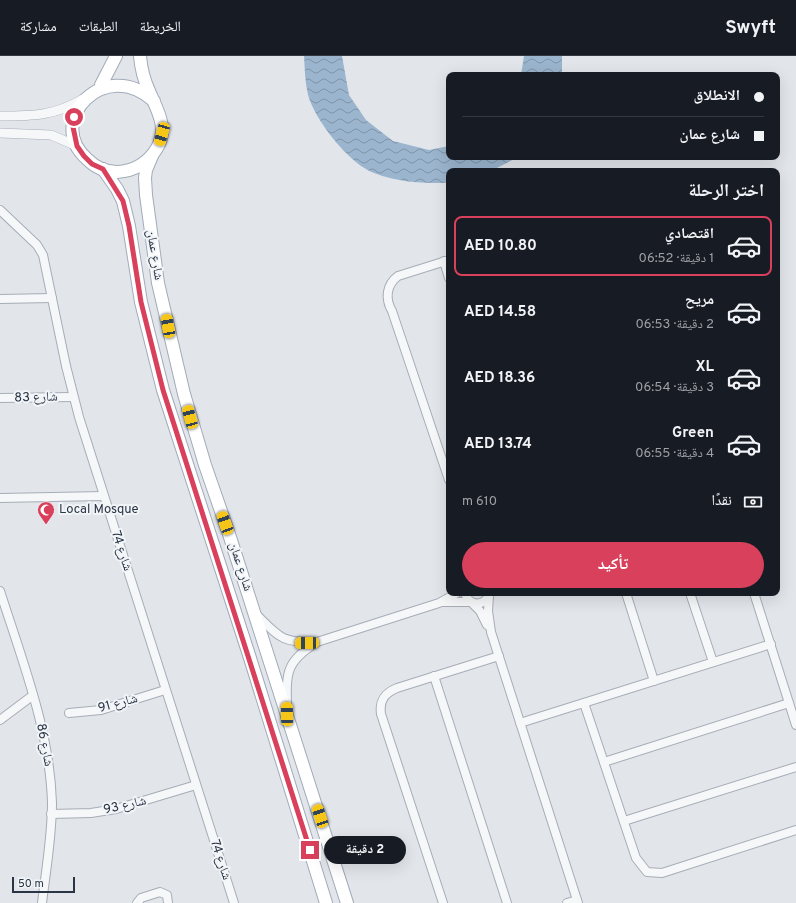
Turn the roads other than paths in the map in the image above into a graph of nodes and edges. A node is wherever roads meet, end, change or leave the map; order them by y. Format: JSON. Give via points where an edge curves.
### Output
{"nodes":[{"id":1,"x":116,"y":56,"type":"edge"},
{"id":2,"x":140,"y":56,"type":"edge"},
{"id":3,"x":102,"y":85,"type":"junction"},
{"id":4,"x":83,"y":99,"type":"junction"},
{"id":5,"x":154,"y":101,"type":"junction"},
{"id":6,"x":0,"y":116,"type":"edge"},
{"id":7,"x":0,"y":133,"type":"edge"},
{"id":8,"x":77,"y":146,"type":"junction"},
{"id":9,"x":152,"y":156,"type":"junction"},
{"id":10,"x":103,"y":169,"type":"junction"},
{"id":11,"x":0,"y":210,"type":"edge"},
{"id":12,"x":446,"y":261,"type":"edge"},
{"id":13,"x":52,"y":298,"type":"junction"},
{"id":14,"x":0,"y":299,"type":"edge"},
{"id":15,"x":73,"y":397,"type":"junction"},
{"id":16,"x":0,"y":398,"type":"edge"},
{"id":17,"x":446,"y":450,"type":"edge"},
{"id":18,"x":440,"y":452,"type":"junction"},
{"id":19,"x":446,"y":471,"type":"edge"},
{"id":20,"x":103,"y":496,"type":"junction"},
{"id":21,"x":0,"y":498,"type":"edge"},
{"id":22,"x":0,"y":591,"type":"edge"},
{"id":23,"x":451,"y":596,"type":"edge"},
{"id":24,"x":467,"y":596,"type":"edge"},
{"id":25,"x":488,"y":596,"type":"edge"},
{"id":26,"x":489,"y":596,"type":"edge"},
{"id":27,"x":627,"y":596,"type":"edge"},
{"id":28,"x":691,"y":596,"type":"edge"},
{"id":29,"x":755,"y":596,"type":"edge"},
{"id":30,"x":2,"y":601,"type":"edge"},
{"id":31,"x":439,"y":602,"type":"junction"},
{"id":32,"x":471,"y":602,"type":"junction"},
{"id":33,"x":254,"y":611,"type":"junction"},
{"id":34,"x":491,"y":632,"type":"junction"},
{"id":35,"x":317,"y":642,"type":"junction"},
{"id":36,"x":770,"y":644,"type":"junction"},
{"id":37,"x":499,"y":656,"type":"junction"},
{"id":38,"x":713,"y":662,"type":"junction"},
{"id":39,"x":434,"y":676,"type":"junction"},
{"id":40,"x":654,"y":681,"type":"junction"},
{"id":41,"x":166,"y":690,"type":"junction"},
{"id":42,"x":32,"y":696,"type":"junction"},
{"id":43,"x":584,"y":703,"type":"junction"},
{"id":44,"x":789,"y":703,"type":"junction"},
{"id":45,"x":69,"y":712,"type":"dead end"},
{"id":46,"x":287,"y":714,"type":"junction"},
{"id":47,"x":0,"y":720,"type":"edge"},
{"id":48,"x":520,"y":723,"type":"junction"},
{"id":49,"x":796,"y":725,"type":"edge"},
{"id":50,"x":604,"y":762,"type":"junction"},
{"id":51,"x":796,"y":767,"type":"edge"},
{"id":52,"x":196,"y":785,"type":"junction"},
{"id":53,"x":51,"y":814,"type":"junction"},
{"id":54,"x":624,"y":821,"type":"junction"},
{"id":55,"x":796,"y":830,"type":"edge"},
{"id":56,"x":577,"y":901,"type":"edge"},
{"id":57,"x":42,"y":903,"type":"edge"},
{"id":58,"x":138,"y":903,"type":"edge"},
{"id":59,"x":168,"y":903,"type":"edge"},
{"id":60,"x":234,"y":903,"type":"edge"},
{"id":61,"x":326,"y":903,"type":"edge"},
{"id":62,"x":347,"y":903,"type":"edge"},
{"id":63,"x":443,"y":903,"type":"edge"},
{"id":64,"x":507,"y":903,"type":"edge"},
{"id":65,"x":567,"y":903,"type":"edge"}],
"edges":[{"from":1,"to":3,"type":"main road"},
{"from":2,"to":5,"type":"main road","via":[[145,81]]},
{"from":3,"to":4,"type":"main road"},
{"from":3,"to":5,"type":"main road","via":[[119,82],[136,86]]},
{"from":4,"to":6,"type":"street","via":[[44,115]]},
{"from":4,"to":8,"type":"main road","via":[[74,117],[73,127]]},
{"from":5,"to":9,"type":"main road","via":[[162,122],[162,134]]},
{"from":7,"to":8,"type":"street","via":[[51,135]]},
{"from":8,"to":10,"type":"main road","via":[[92,164]]},
{"from":9,"to":10,"type":"main road","via":[[140,166],[124,171]]},
{"from":9,"to":33,"type":"main road","name":"شارع عمان","via":[[146,170],[146,195],[158,283],[170,337],[194,429]]},
{"from":10,"to":61,"type":"main road","name":"شارع عمان","via":[[123,201],[141,302],[163,390]]},
{"from":11,"to":13,"type":"street","name":"شارع 74","via":[[40,250]]},
{"from":12,"to":18,"type":"street","via":[[405,276],[396,285],[392,295],[392,311]]},
{"from":13,"to":14,"type":"street"},
{"from":13,"to":15,"type":"street","name":"شارع 74"},
{"from":15,"to":16,"type":"street","name":"شارع 83"},
{"from":15,"to":20,"type":"street","name":"شارع 74"},
{"from":17,"to":18,"type":"street"},
{"from":18,"to":19,"type":"street"},
{"from":20,"to":21,"type":"street"},
{"from":20,"to":41,"type":"street","name":"شارع 74"},
{"from":22,"to":30,"type":"street","name":"شارع 86"},
{"from":23,"to":31,"type":"street"},
{"from":24,"to":32,"type":"street"},
{"from":25,"to":32,"type":"street","via":[[484,602]]},
{"from":26,"to":34,"type":"street"},
{"from":27,"to":40,"type":"street"},
{"from":28,"to":38,"type":"street"},
{"from":29,"to":36,"type":"street"},
{"from":30,"to":42,"type":"street","name":"شارع 86"},
{"from":31,"to":32,"type":"street"},
{"from":31,"to":35,"type":"street"},
{"from":32,"to":34,"type":"street","via":[[480,611]]},
{"from":33,"to":35,"type":"street","via":[[285,640],[298,643]]},
{"from":33,"to":46,"type":"main road","name":"شارع عمان"},
{"from":34,"to":37,"type":"street"},
{"from":35,"to":46,"type":"street","via":[[302,652],[290,667],[286,685]]},
{"from":36,"to":38,"type":"street"},
{"from":36,"to":44,"type":"street"},
{"from":37,"to":39,"type":"street"},
{"from":37,"to":48,"type":"street"},
{"from":38,"to":40,"type":"street"},
{"from":39,"to":63,"type":"street","via":[[388,692],[382,700],[380,709]]},
{"from":39,"to":64,"type":"street"},
{"from":40,"to":43,"type":"street"},
{"from":41,"to":45,"type":"street","name":"شارع 91","via":[[101,710]]},
{"from":41,"to":52,"type":"street","name":"شارع 74"},
{"from":42,"to":47,"type":"street"},
{"from":42,"to":53,"type":"street","name":"شارع 86","via":[[45,747],[51,786]]},
{"from":43,"to":48,"type":"street"},
{"from":43,"to":50,"type":"street"},
{"from":44,"to":49,"type":"street"},
{"from":44,"to":50,"type":"street"},
{"from":46,"to":62,"type":"main road","name":"شارع عمان"},
{"from":48,"to":56,"type":"street"},
{"from":50,"to":54,"type":"street"},
{"from":51,"to":54,"type":"street"},
{"from":52,"to":53,"type":"street","name":"شارع 93","via":[[116,809]]},
{"from":52,"to":60,"type":"street","name":"شارع 74"},
{"from":53,"to":57,"type":"street","name":"شارع 86"},
{"from":54,"to":55,"type":"street","via":[[636,858],[647,872],[654,873],[662,873]]},
{"from":56,"to":65,"type":"street"},
{"from":58,"to":59,"type":"street","via":[[141,898],[160,892],[167,895]]}]}
